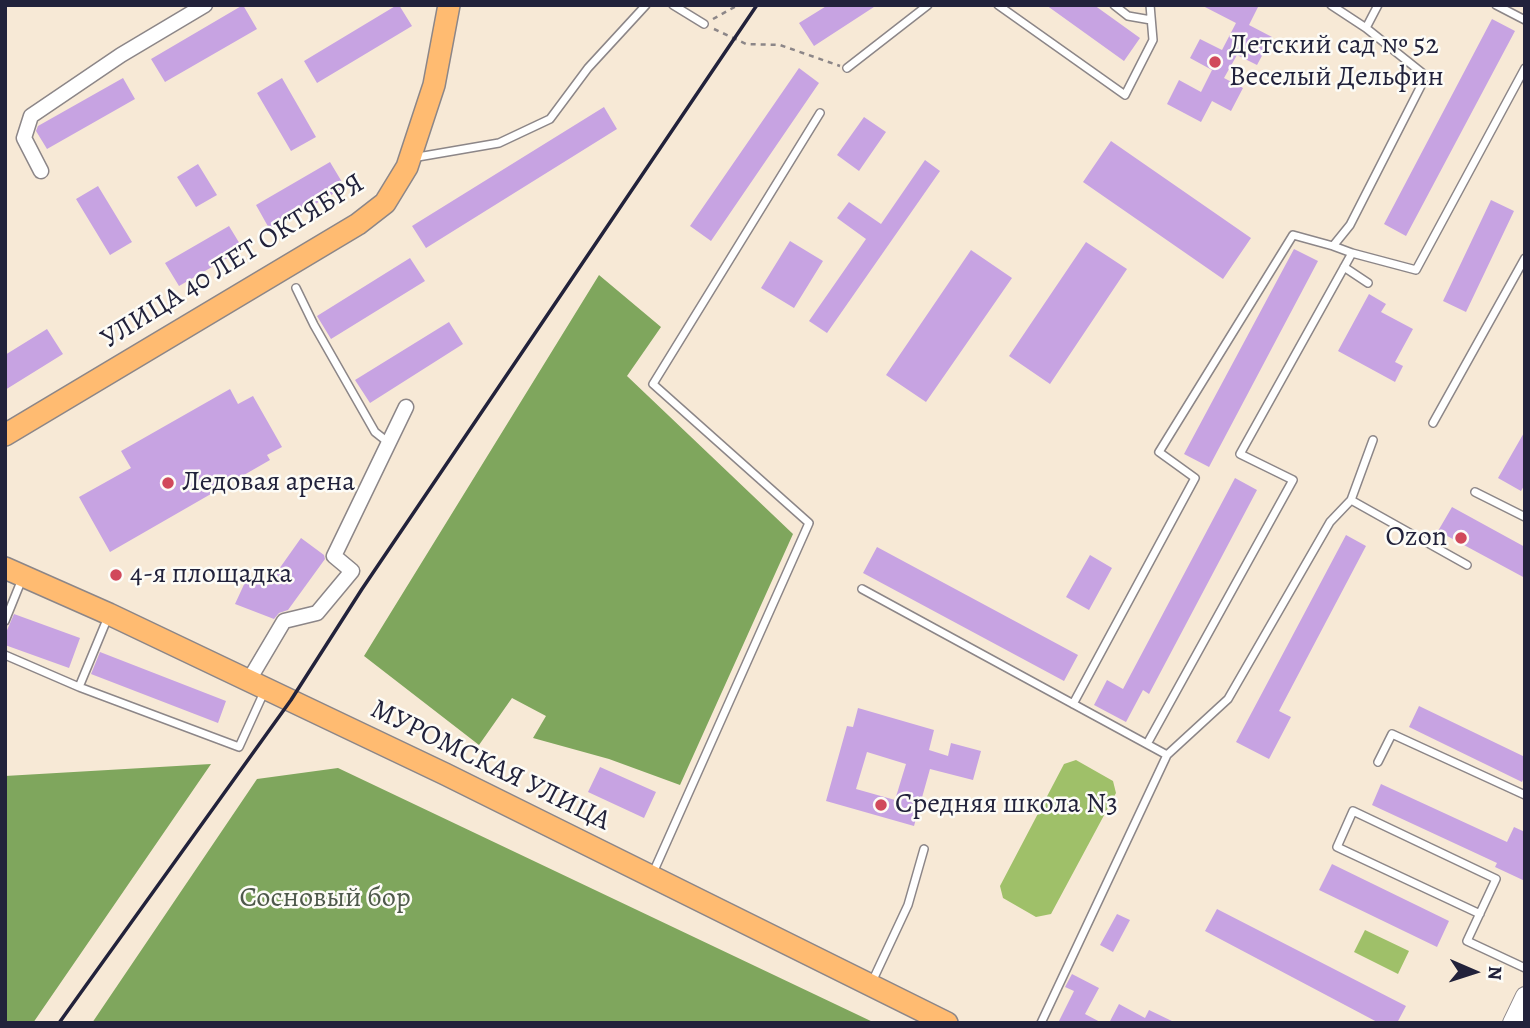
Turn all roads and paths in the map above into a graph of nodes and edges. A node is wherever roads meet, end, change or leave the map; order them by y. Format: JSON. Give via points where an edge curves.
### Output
{"nodes":[{"id":1,"x":205,"y":5,"type":"edge"},
{"id":2,"x":449,"y":5,"type":"edge"},
{"id":3,"x":646,"y":5,"type":"edge"},
{"id":4,"x":673,"y":5,"type":"edge"},
{"id":5,"x":738,"y":5,"type":"edge"},
{"id":6,"x":928,"y":5,"type":"edge"},
{"id":7,"x":998,"y":5,"type":"edge"},
{"id":8,"x":1114,"y":5,"type":"edge"},
{"id":9,"x":1150,"y":5,"type":"edge"},
{"id":10,"x":1331,"y":5,"type":"edge"},
{"id":11,"x":1378,"y":5,"type":"edge"},
{"id":12,"x":1496,"y":5,"type":"edge"},
{"id":13,"x":1151,"y":20,"type":"junction"},
{"id":14,"x":1525,"y":20,"type":"edge"},
{"id":15,"x":704,"y":24,"type":"junction"},
{"id":16,"x":1366,"y":28,"type":"junction"},
{"id":17,"x":847,"y":68,"type":"joint"},
{"id":18,"x":1525,"y":68,"type":"edge"},
{"id":19,"x":820,"y":113,"type":"dead end"},
{"id":20,"x":410,"y":158,"type":"junction"},
{"id":21,"x":41,"y":170,"type":"dead end"},
{"id":22,"x":1333,"y":246,"type":"junction"},
{"id":23,"x":1352,"y":253,"type":"junction"},
{"id":24,"x":1525,"y":258,"type":"edge"},
{"id":25,"x":1344,"y":267,"type":"junction"},
{"id":26,"x":1368,"y":284,"type":"dead end"},
{"id":27,"x":296,"y":288,"type":"dead end"},
{"id":28,"x":406,"y":407,"type":"dead end"},
{"id":29,"x":1433,"y":423,"type":"dead end"},
{"id":30,"x":5,"y":435,"type":"edge"},
{"id":31,"x":1373,"y":440,"type":"dead end"},
{"id":32,"x":389,"y":443,"type":"junction"},
{"id":33,"x":1475,"y":492,"type":"dead end"},
{"id":34,"x":1351,"y":499,"type":"junction"},
{"id":35,"x":1525,"y":517,"type":"edge"},
{"id":36,"x":1467,"y":565,"type":"dead end"},
{"id":37,"x":15,"y":572,"type":"edge"},
{"id":38,"x":862,"y":589,"type":"dead end"},
{"id":39,"x":109,"y":614,"type":"junction"},
{"id":40,"x":5,"y":621,"type":"edge"},
{"id":41,"x":5,"y":655,"type":"edge"},
{"id":42,"x":257,"y":684,"type":"junction"},
{"id":43,"x":79,"y":687,"type":"junction"},
{"id":44,"x":1073,"y":704,"type":"junction"},
{"id":45,"x":1147,"y":744,"type":"junction"},
{"id":46,"x":1167,"y":755,"type":"junction"},
{"id":47,"x":1378,"y":762,"type":"dead end"},
{"id":48,"x":1525,"y":795,"type":"edge"},
{"id":49,"x":924,"y":849,"type":"dead end"},
{"id":50,"x":652,"y":876,"type":"junction"},
{"id":51,"x":1480,"y":914,"type":"junction"},
{"id":52,"x":1525,"y":968,"type":"edge"},
{"id":53,"x":871,"y":985,"type":"junction"},
{"id":54,"x":1525,"y":997,"type":"edge"},
{"id":55,"x":947,"y":1023,"type":"edge"},
{"id":56,"x":1041,"y":1023,"type":"edge"},
{"id":57,"x":1512,"y":1023,"type":"edge"}],
"edges":[{"from":1,"to":21,"type":"street","via":[[31,116],[24,138]]},
{"from":2,"to":20,"type":"main road","name":"УЛИЦА 40 ЛЕТ ОКТЯБРЯ","via":[[434,85]]},
{"from":3,"to":20,"type":"lane","via":[[588,68],[550,119],[499,143]]},
{"from":4,"to":15,"type":"lane"},
{"from":5,"to":15,"type":"path"},
{"from":6,"to":17,"type":"lane"},
{"from":7,"to":13,"type":"lane","via":[[1125,95],[1153,40]]},
{"from":8,"to":13,"type":"lane","via":[[1128,16]]},
{"from":9,"to":13,"type":"lane"},
{"from":10,"to":16,"type":"lane"},
{"from":11,"to":16,"type":"lane"},
{"from":12,"to":14,"type":"lane"},
{"from":15,"to":17,"type":"path","via":[[746,44],[780,45]]},
{"from":16,"to":22,"type":"lane","via":[[1426,76],[1350,225]]},
{"from":18,"to":23,"type":"lane","via":[[1416,270]]},
{"from":19,"to":50,"type":"lane","via":[[653,384],[808,523]]},
{"from":20,"to":30,"type":"main road","name":"УЛИЦА 40 ЛЕТ ОКТЯБРЯ","via":[[385,204],[358,224]]},
{"from":22,"to":23,"type":"lane"},
{"from":22,"to":44,"type":"lane","via":[[1293,235],[1159,452],[1195,478]]},
{"from":23,"to":25,"type":"lane"},
{"from":24,"to":29,"type":"lane"},
{"from":25,"to":26,"type":"lane"},
{"from":25,"to":45,"type":"lane","via":[[1240,454],[1293,480]]},
{"from":27,"to":32,"type":"lane","via":[[375,432]]},
{"from":28,"to":32,"type":"street"},
{"from":31,"to":34,"type":"lane"},
{"from":32,"to":42,"type":"street","via":[[334,556],[352,571],[317,613],[284,621]]},
{"from":33,"to":35,"type":"lane"},
{"from":34,"to":36,"type":"lane"},
{"from":34,"to":46,"type":"lane","via":[[1329,522],[1228,699]]},
{"from":37,"to":39,"type":"main road","name":"МУРОМСКАЯ УЛИЦА"},
{"from":37,"to":40,"type":"lane"},
{"from":38,"to":44,"type":"lane"},
{"from":39,"to":42,"type":"main road","name":"МУРОМСКАЯ УЛИЦА"},
{"from":39,"to":43,"type":"lane"},
{"from":41,"to":43,"type":"lane"},
{"from":42,"to":43,"type":"lane","via":[[239,747]]},
{"from":42,"to":50,"type":"main road","name":"МУРОМСКАЯ УЛИЦА"},
{"from":44,"to":45,"type":"lane"},
{"from":45,"to":46,"type":"lane"},
{"from":46,"to":56,"type":"lane"},
{"from":47,"to":48,"type":"lane","via":[[1392,734]]},
{"from":49,"to":53,"type":"lane","via":[[908,905]]},
{"from":50,"to":53,"type":"main road","name":"МУРОМСКАЯ УЛИЦА"},
{"from":51,"to":51,"type":"lane","via":[[1496,879],[1353,811],[1337,847]]},
{"from":51,"to":52,"type":"lane","via":[[1467,941]]},
{"from":53,"to":55,"type":"main road","name":"МУРОМСКАЯ УЛИЦА"},
{"from":54,"to":57,"type":"street"}]}
